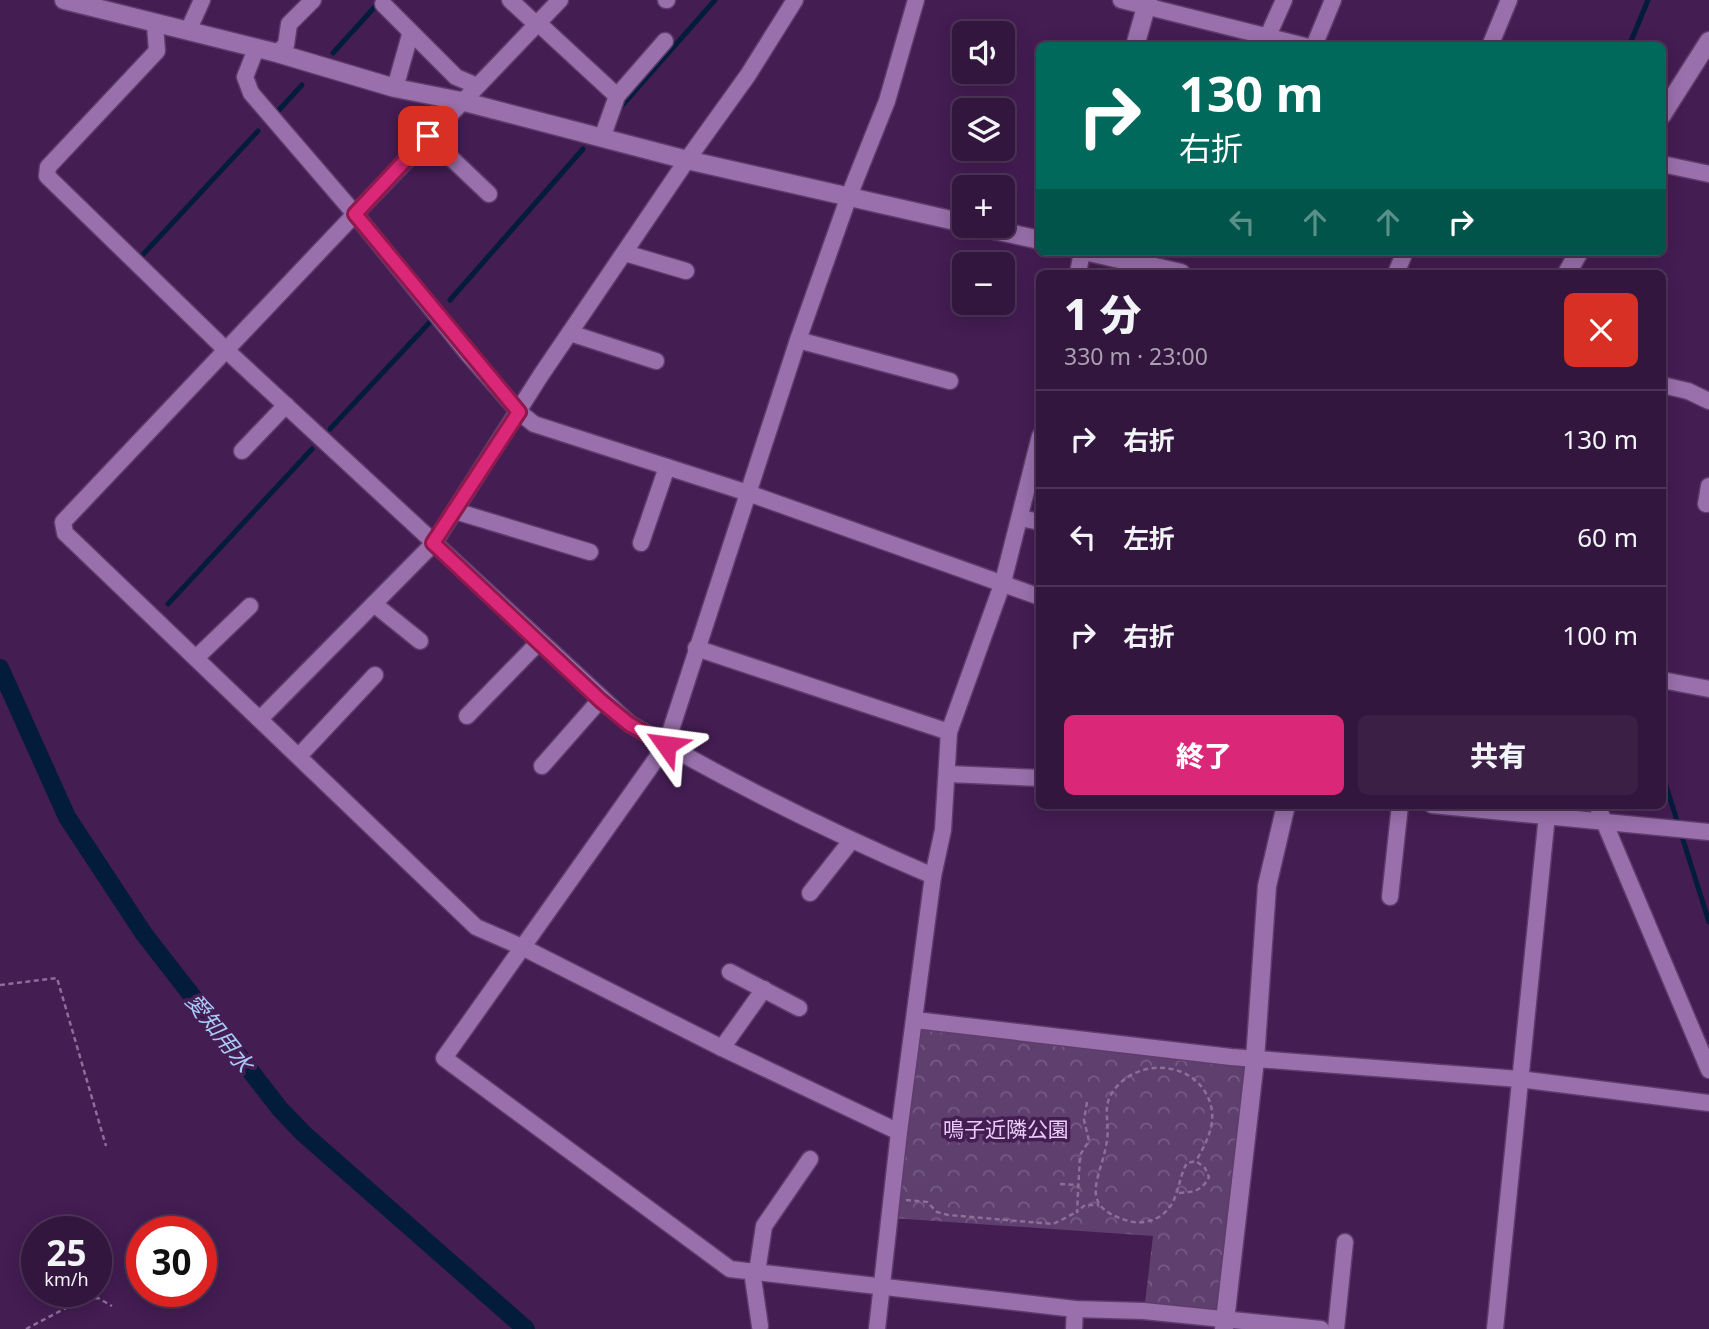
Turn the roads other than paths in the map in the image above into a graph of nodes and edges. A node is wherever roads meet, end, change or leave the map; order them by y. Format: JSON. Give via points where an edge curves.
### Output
{"nodes":[{"id":1,"x":64,"y":0,"type":"edge"},
{"id":2,"x":202,"y":0,"type":"edge"},
{"id":3,"x":313,"y":0,"type":"edge"},
{"id":4,"x":510,"y":0,"type":"edge"},
{"id":5,"x":559,"y":0,"type":"edge"},
{"id":6,"x":795,"y":0,"type":"edge"},
{"id":7,"x":916,"y":0,"type":"edge"},
{"id":8,"x":1121,"y":0,"type":"edge"},
{"id":9,"x":1284,"y":0,"type":"edge"},
{"id":10,"x":1333,"y":0,"type":"edge"},
{"id":11,"x":1509,"y":0,"type":"edge"},
{"id":12,"x":1147,"y":3,"type":"edge"},
{"id":13,"x":383,"y":4,"type":"dead end"},
{"id":14,"x":538,"y":24,"type":"junction"},
{"id":15,"x":155,"y":25,"type":"junction"},
{"id":16,"x":188,"y":32,"type":"junction"},
{"id":17,"x":410,"y":35,"type":"junction"},
{"id":18,"x":1256,"y":39,"type":"edge"},
{"id":19,"x":665,"y":41,"type":"dead end"},
{"id":20,"x":1709,"y":41,"type":"edge"},
{"id":21,"x":1136,"y":42,"type":"edge"},
{"id":22,"x":1277,"y":42,"type":"edge"},
{"id":23,"x":1316,"y":42,"type":"edge"},
{"id":24,"x":1492,"y":42,"type":"edge"},
{"id":25,"x":256,"y":49,"type":"junction"},
{"id":26,"x":277,"y":53,"type":"junction"},
{"id":27,"x":475,"y":86,"type":"junction"},
{"id":28,"x":395,"y":88,"type":"junction"},
{"id":29,"x":617,"y":96,"type":"junction"},
{"id":30,"x":461,"y":101,"type":"junction"},
{"id":31,"x":1666,"y":109,"type":"edge"},
{"id":32,"x":428,"y":136,"type":"junction"},
{"id":33,"x":602,"y":138,"type":"junction"},
{"id":34,"x":687,"y":160,"type":"junction"},
{"id":35,"x":1666,"y":165,"type":"edge"},
{"id":36,"x":1709,"y":174,"type":"edge"},
{"id":37,"x":489,"y":194,"type":"dead end"},
{"id":38,"x":849,"y":196,"type":"junction"},
{"id":39,"x":355,"y":214,"type":"junction"},
{"id":40,"x":952,"y":220,"type":"edge"},
{"id":41,"x":1015,"y":235,"type":"edge"},
{"id":42,"x":1036,"y":239,"type":"edge"},
{"id":43,"x":625,"y":253,"type":"junction"},
{"id":44,"x":1107,"y":256,"type":"edge"},
{"id":45,"x":1168,"y":270,"type":"edge"},
{"id":46,"x":685,"y":271,"type":"dead end"},
{"id":47,"x":570,"y":333,"type":"junction"},
{"id":48,"x":798,"y":340,"type":"junction"},
{"id":49,"x":226,"y":351,"type":"junction"},
{"id":50,"x":656,"y":361,"type":"dead end"},
{"id":51,"x":950,"y":381,"type":"dead end"},
{"id":52,"x":1666,"y":386,"type":"edge"},
{"id":53,"x":1709,"y":401,"type":"edge"},
{"id":54,"x":286,"y":405,"type":"junction"},
{"id":55,"x":519,"y":412,"type":"junction"},
{"id":56,"x":242,"y":452,"type":"dead end"},
{"id":57,"x":1036,"y":452,"type":"edge"},
{"id":58,"x":667,"y":467,"type":"junction"},
{"id":59,"x":1709,"y":486,"type":"edge"},
{"id":60,"x":748,"y":493,"type":"junction"},
{"id":61,"x":1706,"y":505,"type":"dead end"},
{"id":62,"x":455,"y":511,"type":"junction"},
{"id":63,"x":1020,"y":518,"type":"junction"},
{"id":64,"x":1036,"y":521,"type":"edge"},
{"id":65,"x":433,"y":543,"type":"junction"},
{"id":66,"x":641,"y":543,"type":"dead end"},
{"id":67,"x":590,"y":552,"type":"dead end"},
{"id":68,"x":1003,"y":582,"type":"junction"},
{"id":69,"x":1036,"y":595,"type":"edge"},
{"id":70,"x":374,"y":604,"type":"junction"},
{"id":71,"x":250,"y":606,"type":"dead end"},
{"id":72,"x":420,"y":641,"type":"dead end"},
{"id":73,"x":540,"y":641,"type":"junction"},
{"id":74,"x":696,"y":648,"type":"junction"},
{"id":75,"x":197,"y":657,"type":"junction"},
{"id":76,"x":375,"y":675,"type":"dead end"},
{"id":77,"x":1666,"y":681,"type":"edge"},
{"id":78,"x":1709,"y":689,"type":"edge"},
{"id":79,"x":600,"y":700,"type":"junction"},
{"id":80,"x":467,"y":716,"type":"dead end"},
{"id":81,"x":260,"y":719,"type":"junction"},
{"id":82,"x":949,"y":732,"type":"junction"},
{"id":83,"x":666,"y":745,"type":"junction"},
{"id":84,"x":299,"y":756,"type":"junction"},
{"id":85,"x":542,"y":766,"type":"dead end"},
{"id":86,"x":948,"y":774,"type":"junction"},
{"id":87,"x":1036,"y":778,"type":"edge"},
{"id":88,"x":1285,"y":809,"type":"edge"},
{"id":89,"x":1400,"y":809,"type":"edge"},
{"id":90,"x":1524,"y":809,"type":"edge"},
{"id":91,"x":1599,"y":809,"type":"edge"},
{"id":92,"x":1547,"y":810,"type":"edge"},
{"id":93,"x":1604,"y":821,"type":"junction"},
{"id":94,"x":1709,"y":832,"type":"edge"},
{"id":95,"x":851,"y":841,"type":"junction"},
{"id":96,"x":933,"y":876,"type":"junction"},
{"id":97,"x":810,"y":893,"type":"dead end"},
{"id":98,"x":1390,"y":897,"type":"dead end"},
{"id":99,"x":522,"y":947,"type":"junction"},
{"id":100,"x":730,"y":972,"type":"dead end"},
{"id":101,"x":764,"y":989,"type":"junction"},
{"id":102,"x":799,"y":1008,"type":"dead end"},
{"id":103,"x":915,"y":1020,"type":"junction"},
{"id":104,"x":722,"y":1048,"type":"junction"},
{"id":105,"x":1255,"y":1060,"type":"junction"},
{"id":106,"x":1709,"y":1070,"type":"edge"},
{"id":107,"x":1519,"y":1079,"type":"junction"},
{"id":108,"x":1709,"y":1103,"type":"edge"},
{"id":109,"x":899,"y":1132,"type":"junction"},
{"id":110,"x":810,"y":1159,"type":"dead end"},
{"id":111,"x":1345,"y":1242,"type":"dead end"},
{"id":112,"x":755,"y":1271,"type":"junction"},
{"id":113,"x":883,"y":1287,"type":"junction"},
{"id":114,"x":1075,"y":1309,"type":"junction"},
{"id":115,"x":1224,"y":1324,"type":"edge"},
{"id":116,"x":760,"y":1326,"type":"dead end"},
{"id":117,"x":877,"y":1329,"type":"edge"},
{"id":118,"x":1074,"y":1329,"type":"edge"},
{"id":119,"x":1321,"y":1329,"type":"edge"},
{"id":120,"x":1336,"y":1329,"type":"edge"},
{"id":121,"x":1495,"y":1329,"type":"edge"}],
"edges":[{"from":1,"to":15,"type":"street"},
{"from":2,"to":16,"type":"street"},
{"from":3,"to":26,"type":"street","via":[[289,24],[286,45]]},
{"from":4,"to":14,"type":"street"},
{"from":5,"to":14,"type":"street"},
{"from":6,"to":34,"type":"street"},
{"from":7,"to":38,"type":"street","via":[[887,101]]},
{"from":8,"to":12,"type":"street"},
{"from":9,"to":18,"type":"street"},
{"from":10,"to":23,"type":"street"},
{"from":11,"to":24,"type":"street"},
{"from":12,"to":18,"type":"street"},
{"from":12,"to":21,"type":"street"},
{"from":13,"to":17,"type":"street"},
{"from":14,"to":27,"type":"street"},
{"from":14,"to":29,"type":"street"},
{"from":15,"to":16,"type":"street"},
{"from":15,"to":49,"type":"street","via":[[157,51],[48,167],[47,176]]},
{"from":16,"to":25,"type":"street"},
{"from":17,"to":27,"type":"street","via":[[456,77]]},
{"from":17,"to":28,"type":"street"},
{"from":18,"to":22,"type":"street"},
{"from":19,"to":29,"type":"street"},
{"from":20,"to":31,"type":"street"},
{"from":25,"to":26,"type":"street"},
{"from":25,"to":39,"type":"street","via":[[245,77],[251,93]]},
{"from":26,"to":28,"type":"street"},
{"from":27,"to":30,"type":"street"},
{"from":28,"to":30,"type":"street"},
{"from":29,"to":33,"type":"street"},
{"from":30,"to":32,"type":"street"},
{"from":30,"to":33,"type":"street"},
{"from":32,"to":37,"type":"street"},
{"from":32,"to":39,"type":"street"},
{"from":33,"to":34,"type":"street"},
{"from":34,"to":38,"type":"street"},
{"from":34,"to":43,"type":"street"},
{"from":35,"to":36,"type":"street"},
{"from":38,"to":40,"type":"street"},
{"from":38,"to":48,"type":"street"},
{"from":39,"to":49,"type":"street"},
{"from":39,"to":55,"type":"street"},
{"from":41,"to":42,"type":"street"},
{"from":43,"to":46,"type":"street"},
{"from":43,"to":47,"type":"street"},
{"from":44,"to":45,"type":"street"},
{"from":47,"to":50,"type":"street"},
{"from":47,"to":55,"type":"street"},
{"from":48,"to":51,"type":"street"},
{"from":48,"to":60,"type":"street"},
{"from":49,"to":54,"type":"street"},
{"from":49,"to":75,"type":"street","via":[[63,522],[65,533]]},
{"from":52,"to":53,"type":"street"},
{"from":54,"to":56,"type":"street"},
{"from":54,"to":65,"type":"street"},
{"from":55,"to":58,"type":"street","via":[[546,429]]},
{"from":55,"to":62,"type":"street"},
{"from":57,"to":63,"type":"street"},
{"from":58,"to":60,"type":"street"},
{"from":58,"to":66,"type":"street"},
{"from":59,"to":61,"type":"street"},
{"from":60,"to":68,"type":"street"},
{"from":60,"to":74,"type":"street"},
{"from":62,"to":65,"type":"street"},
{"from":62,"to":67,"type":"street"},
{"from":63,"to":64,"type":"street"},
{"from":63,"to":68,"type":"street"},
{"from":65,"to":70,"type":"street"},
{"from":65,"to":73,"type":"street"},
{"from":68,"to":69,"type":"street"},
{"from":68,"to":82,"type":"street"},
{"from":70,"to":72,"type":"street"},
{"from":70,"to":81,"type":"street"},
{"from":71,"to":75,"type":"street"},
{"from":73,"to":79,"type":"street"},
{"from":73,"to":80,"type":"street"},
{"from":74,"to":82,"type":"street"},
{"from":74,"to":83,"type":"street"},
{"from":75,"to":81,"type":"street"},
{"from":76,"to":84,"type":"street"},
{"from":77,"to":78,"type":"street"},
{"from":79,"to":83,"type":"street"},
{"from":79,"to":85,"type":"street"},
{"from":81,"to":84,"type":"street"},
{"from":82,"to":86,"type":"street"},
{"from":83,"to":95,"type":"street"},
{"from":83,"to":99,"type":"street"},
{"from":84,"to":99,"type":"street","via":[[476,927]]},
{"from":86,"to":87,"type":"street"},
{"from":86,"to":96,"type":"street"},
{"from":88,"to":105,"type":"street","via":[[1267,886]]},
{"from":89,"to":98,"type":"street"},
{"from":90,"to":92,"type":"street"},
{"from":91,"to":93,"type":"street"},
{"from":92,"to":93,"type":"street"},
{"from":92,"to":107,"type":"street"},
{"from":93,"to":94,"type":"street"},
{"from":93,"to":106,"type":"street"},
{"from":95,"to":96,"type":"street"},
{"from":95,"to":97,"type":"street"},
{"from":96,"to":103,"type":"street"},
{"from":99,"to":104,"type":"street"},
{"from":99,"to":112,"type":"street","via":[[444,1058],[730,1269]]},
{"from":100,"to":101,"type":"street"},
{"from":101,"to":102,"type":"street"},
{"from":101,"to":104,"type":"street"},
{"from":103,"to":105,"type":"street"},
{"from":103,"to":109,"type":"street"},
{"from":104,"to":109,"type":"street"},
{"from":105,"to":107,"type":"street"},
{"from":105,"to":115,"type":"street"},
{"from":107,"to":108,"type":"street"},
{"from":107,"to":121,"type":"street"},
{"from":109,"to":113,"type":"street"},
{"from":110,"to":112,"type":"street","via":[[764,1226]]},
{"from":111,"to":120,"type":"street"},
{"from":112,"to":113,"type":"street"},
{"from":112,"to":116,"type":"street"},
{"from":113,"to":114,"type":"street"},
{"from":113,"to":117,"type":"street"},
{"from":114,"to":115,"type":"street"},
{"from":114,"to":118,"type":"street"},
{"from":115,"to":119,"type":"street"}]}
